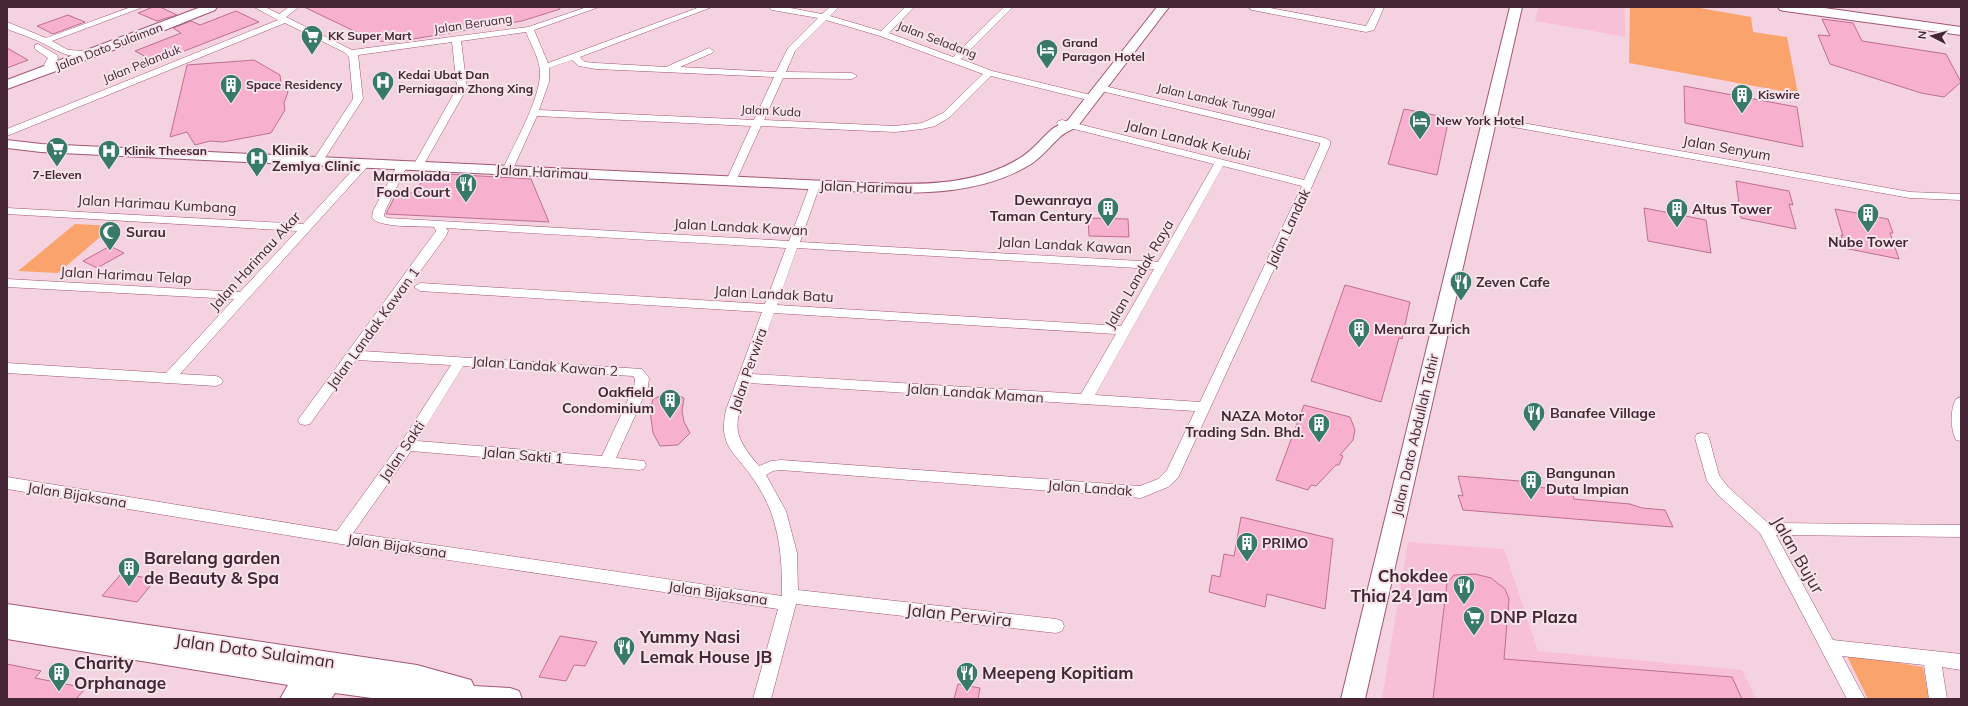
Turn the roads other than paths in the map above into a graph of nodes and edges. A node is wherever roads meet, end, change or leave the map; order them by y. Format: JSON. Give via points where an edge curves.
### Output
{"nodes":[{"id":1,"x":139,"y":7,"type":"edge"},
{"id":2,"x":202,"y":7,"type":"edge"},
{"id":3,"x":210,"y":7,"type":"edge"},
{"id":4,"x":258,"y":7,"type":"edge"},
{"id":5,"x":295,"y":7,"type":"edge"},
{"id":6,"x":595,"y":7,"type":"edge"},
{"id":7,"x":708,"y":7,"type":"edge"},
{"id":8,"x":772,"y":7,"type":"edge"},
{"id":9,"x":835,"y":7,"type":"edge"},
{"id":10,"x":910,"y":7,"type":"edge"},
{"id":11,"x":1009,"y":7,"type":"edge"},
{"id":12,"x":1152,"y":7,"type":"edge"},
{"id":13,"x":1163,"y":7,"type":"edge"},
{"id":14,"x":1252,"y":7,"type":"edge"},
{"id":15,"x":1380,"y":7,"type":"edge"},
{"id":16,"x":1516,"y":7,"type":"edge"},
{"id":17,"x":1786,"y":7,"type":"edge"},
{"id":18,"x":1852,"y":7,"type":"edge"},
{"id":19,"x":824,"y":17,"type":"junction"},
{"id":20,"x":283,"y":19,"type":"junction"},
{"id":21,"x":1961,"y":21,"type":"edge"},
{"id":22,"x":1904,"y":24,"type":"junction"},
{"id":23,"x":7,"y":25,"type":"edge"},
{"id":24,"x":529,"y":29,"type":"junction"},
{"id":25,"x":1961,"y":31,"type":"edge"},
{"id":26,"x":883,"y":34,"type":"junction"},
{"id":27,"x":1961,"y":34,"type":"edge"},
{"id":28,"x":27,"y":35,"type":"junction"},
{"id":29,"x":456,"y":39,"type":"junction"},
{"id":30,"x":45,"y":41,"type":"junction"},
{"id":31,"x":709,"y":51,"type":"dead end"},
{"id":32,"x":83,"y":53,"type":"junction"},
{"id":33,"x":350,"y":53,"type":"junction"},
{"id":34,"x":574,"y":57,"type":"junction"},
{"id":35,"x":954,"y":61,"type":"junction"},
{"id":36,"x":49,"y":65,"type":"junction"},
{"id":37,"x":544,"y":67,"type":"junction"},
{"id":38,"x":666,"y":69,"type":"junction"},
{"id":39,"x":989,"y":73,"type":"junction"},
{"id":40,"x":780,"y":75,"type":"junction"},
{"id":41,"x":852,"y":76,"type":"dead end"},
{"id":42,"x":7,"y":80,"type":"edge"},
{"id":43,"x":7,"y":85,"type":"edge"},
{"id":44,"x":1091,"y":94,"type":"junction"},
{"id":45,"x":533,"y":113,"type":"junction"},
{"id":46,"x":1489,"y":120,"type":"junction"},
{"id":47,"x":758,"y":123,"type":"junction"},
{"id":48,"x":1064,"y":126,"type":"junction"},
{"id":49,"x":7,"y":133,"type":"edge"},
{"id":50,"x":1325,"y":141,"type":"joint"},
{"id":51,"x":7,"y":144,"type":"edge"},
{"id":52,"x":317,"y":162,"type":"junction"},
{"id":53,"x":1220,"y":163,"type":"junction"},
{"id":54,"x":364,"y":164,"type":"junction"},
{"id":55,"x":402,"y":166,"type":"junction"},
{"id":56,"x":418,"y":166,"type":"junction"},
{"id":57,"x":507,"y":171,"type":"junction"},
{"id":58,"x":731,"y":181,"type":"junction"},
{"id":59,"x":1308,"y":184,"type":"junction"},
{"id":60,"x":815,"y":185,"type":"junction"},
{"id":61,"x":1961,"y":197,"type":"edge"},
{"id":62,"x":7,"y":211,"type":"edge"},
{"id":63,"x":461,"y":226,"type":"joint"},
{"id":64,"x":306,"y":228,"type":"junction"},
{"id":65,"x":439,"y":230,"type":"junction"},
{"id":66,"x":794,"y":245,"type":"junction"},
{"id":67,"x":1161,"y":266,"type":"junction"},
{"id":68,"x":7,"y":283,"type":"edge"},
{"id":69,"x":420,"y":288,"type":"dead end"},
{"id":70,"x":243,"y":296,"type":"junction"},
{"id":71,"x":770,"y":308,"type":"junction"},
{"id":72,"x":1125,"y":330,"type":"junction"},
{"id":73,"x":353,"y":355,"type":"junction"},
{"id":74,"x":460,"y":361,"type":"junction"},
{"id":75,"x":7,"y":368,"type":"edge"},
{"id":76,"x":168,"y":378,"type":"junction"},
{"id":77,"x":744,"y":378,"type":"junction"},
{"id":78,"x":216,"y":381,"type":"dead end"},
{"id":79,"x":1085,"y":400,"type":"junction"},
{"id":80,"x":1961,"y":402,"type":"edge"},
{"id":81,"x":1205,"y":407,"type":"junction"},
{"id":82,"x":305,"y":420,"type":"dead end"},
{"id":83,"x":1961,"y":436,"type":"edge"},
{"id":84,"x":1702,"y":438,"type":"dead end"},
{"id":85,"x":407,"y":445,"type":"junction"},
{"id":86,"x":607,"y":462,"type":"junction"},
{"id":87,"x":639,"y":465,"type":"dead end"},
{"id":88,"x":757,"y":473,"type":"junction"},
{"id":89,"x":7,"y":483,"type":"edge"},
{"id":90,"x":1765,"y":529,"type":"junction"},
{"id":91,"x":1961,"y":531,"type":"edge"},
{"id":92,"x":341,"y":538,"type":"junction"},
{"id":93,"x":789,"y":600,"type":"junction"},
{"id":94,"x":7,"y":614,"type":"edge"},
{"id":95,"x":1056,"y":626,"type":"dead end"},
{"id":96,"x":7,"y":629,"type":"edge"},
{"id":97,"x":1828,"y":647,"type":"junction"},
{"id":98,"x":1932,"y":659,"type":"junction"},
{"id":99,"x":1961,"y":662,"type":"edge"},
{"id":100,"x":322,"y":676,"type":"edge"},
{"id":101,"x":505,"y":698,"type":"edge"},
{"id":102,"x":292,"y":699,"type":"edge"},
{"id":103,"x":762,"y":699,"type":"edge"},
{"id":104,"x":1353,"y":699,"type":"edge"},
{"id":105,"x":1856,"y":699,"type":"edge"},
{"id":106,"x":1938,"y":699,"type":"edge"}],
"edges":[{"from":1,"to":30,"type":"street"},
{"from":2,"to":32,"type":"street","name":"Jalan Dato Sulaiman"},
{"from":3,"to":43,"type":"street","name":"Jalan Dato Sulaiman"},
{"from":4,"to":20,"type":"street"},
{"from":5,"to":20,"type":"street","name":"Jalan Pelanduk"},
{"from":6,"to":24,"type":"street","name":"Jalan Beruang"},
{"from":7,"to":34,"type":"street"},
{"from":8,"to":19,"type":"street","name":"Jalan Seladang"},
{"from":9,"to":19,"type":"street"},
{"from":10,"to":26,"type":"street"},
{"from":11,"to":35,"type":"street"},
{"from":12,"to":44,"type":"street","name":"Jalan Harimau"},
{"from":13,"to":44,"type":"street","name":"Jalan Harimau"},
{"from":14,"to":15,"type":"street","via":[[1366,29],[1371,28]]},
{"from":16,"to":46,"type":"street","name":"Jalan Dato Abdullah Tahir"},
{"from":17,"to":22,"type":"highway"},
{"from":18,"to":21,"type":"highway"},
{"from":19,"to":26,"type":"street","name":"Jalan Seladang"},
{"from":19,"to":40,"type":"street","via":[[795,45]]},
{"from":20,"to":33,"type":"street"},
{"from":20,"to":49,"type":"street","name":"Jalan Pelanduk"},
{"from":22,"to":25,"type":"highway"},
{"from":22,"to":27,"type":"highway"},
{"from":23,"to":28,"type":"street"},
{"from":24,"to":29,"type":"street","name":"Jalan Beruang"},
{"from":24,"to":37,"type":"street"},
{"from":26,"to":35,"type":"street","name":"Jalan Seladang"},
{"from":28,"to":30,"type":"street"},
{"from":28,"to":36,"type":"street","via":[[25,39],[52,55]]},
{"from":29,"to":33,"type":"street","name":"Jalan Beruang"},
{"from":29,"to":56,"type":"street","via":[[462,88]]},
{"from":30,"to":32,"type":"street","via":[[65,53]]},
{"from":31,"to":38,"type":"street"},
{"from":32,"to":36,"type":"street","name":"Jalan Dato Sulaiman"},
{"from":33,"to":52,"type":"street","via":[[354,56],[358,99]]},
{"from":34,"to":37,"type":"street"},
{"from":34,"to":38,"type":"street","via":[[587,66]]},
{"from":35,"to":39,"type":"street","name":"Jalan Seladang"},
{"from":36,"to":42,"type":"street","name":"Jalan Dato Sulaiman"},
{"from":37,"to":45,"type":"street","via":[[544,79]]},
{"from":38,"to":40,"type":"street"},
{"from":39,"to":44,"type":"street","name":"Jalan Seladang"},
{"from":39,"to":47,"type":"street","name":"Jalan Kuda","via":[[945,116],[921,127],[895,129]]},
{"from":40,"to":41,"type":"street"},
{"from":40,"to":47,"type":"street"},
{"from":44,"to":48,"type":"street","name":"Jalan Harimau"},
{"from":44,"to":50,"type":"street","name":"Jalan Landak Tunggal"},
{"from":45,"to":47,"type":"street","name":"Jalan Kuda"},
{"from":45,"to":57,"type":"street"},
{"from":46,"to":61,"type":"street","name":"Jalan Senyum","via":[[1903,194]]},
{"from":46,"to":104,"type":"street","name":"Jalan Dato Abdullah Tahir"},
{"from":47,"to":58,"type":"street"},
{"from":48,"to":53,"type":"street","name":"Jalan Landak Kelubi"},
{"from":48,"to":60,"type":"street","name":"Jalan Harimau","via":[[1036,154],[1024,162],[980,180],[909,189]]},
{"from":50,"to":59,"type":"street","name":"Jalan Landak","via":[[1326,145]]},
{"from":51,"to":52,"type":"street","name":"Jalan Harimau","via":[[41,148]]},
{"from":52,"to":54,"type":"street","name":"Jalan Harimau"},
{"from":53,"to":59,"type":"street","name":"Jalan Landak Kelubi"},
{"from":53,"to":67,"type":"street","name":"Jalan Landak Raya"},
{"from":54,"to":55,"type":"street","name":"Jalan Harimau"},
{"from":54,"to":64,"type":"street","name":"Jalan Harimau Akar"},
{"from":55,"to":56,"type":"street","name":"Jalan Harimau"},
{"from":55,"to":65,"type":"street","via":[[378,211],[378,218]]},
{"from":56,"to":57,"type":"street","name":"Jalan Harimau"},
{"from":57,"to":58,"type":"street","name":"Jalan Harimau"},
{"from":58,"to":60,"type":"street","name":"Jalan Harimau"},
{"from":59,"to":81,"type":"street","name":"Jalan Landak"},
{"from":60,"to":66,"type":"street","name":"Jalan Perwira"},
{"from":62,"to":64,"type":"street","name":"Jalan Harimau Kumbang"},
{"from":63,"to":65,"type":"street","name":"Jalan Landak Kawan 1"},
{"from":63,"to":66,"type":"street","name":"Jalan Landak Kawan"},
{"from":64,"to":70,"type":"street","name":"Jalan Harimau Akar"},
{"from":65,"to":73,"type":"street","name":"Jalan Landak Kawan 1"},
{"from":66,"to":67,"type":"street","name":"Jalan Landak Kawan"},
{"from":66,"to":71,"type":"street","name":"Jalan Perwira"},
{"from":67,"to":72,"type":"street","name":"Jalan Landak Raya"},
{"from":68,"to":70,"type":"street","name":"Jalan Harimau Telap"},
{"from":69,"to":71,"type":"street","name":"Jalan Landak Batu"},
{"from":70,"to":76,"type":"street","name":"Jalan Harimau Akar"},
{"from":71,"to":72,"type":"street","name":"Jalan Landak Batu"},
{"from":71,"to":77,"type":"street","name":"Jalan Perwira"},
{"from":72,"to":79,"type":"street","name":"Jalan Landak Raya"},
{"from":73,"to":74,"type":"street","name":"Jalan Landak Kawan 2"},
{"from":73,"to":82,"type":"street","name":"Jalan Landak Kawan 1"},
{"from":74,"to":85,"type":"street","name":"Jalan Sakti"},
{"from":74,"to":86,"type":"street","name":"Jalan Landak Kawan 2","via":[[637,372],[642,378],[641,387]]},
{"from":75,"to":76,"type":"street"},
{"from":76,"to":78,"type":"street"},
{"from":77,"to":79,"type":"street","name":"Jalan Landak Maman"},
{"from":77,"to":88,"type":"street","name":"Jalan Perwira","via":[[730,424],[732,438],[739,452]]},
{"from":79,"to":81,"type":"street","name":"Jalan Landak Maman"},
{"from":80,"to":83,"type":"street","via":[[1958,422]]},
{"from":81,"to":88,"type":"street","name":"Jalan Landak","via":[[1173,474],[1163,483],[1141,492],[781,465],[771,466]]},
{"from":84,"to":90,"type":"street","name":"Jalan Bujur","via":[[1712,477],[1723,491]]},
{"from":85,"to":86,"type":"street","name":"Jalan Sakti 1"},
{"from":85,"to":92,"type":"street","name":"Jalan Sakti"},
{"from":86,"to":87,"type":"street","name":"Jalan Sakti 1"},
{"from":88,"to":93,"type":"street","name":"Jalan Perwira","via":[[778,511],[789,553]]},
{"from":89,"to":92,"type":"street","name":"Jalan Bijaksana"},
{"from":90,"to":91,"type":"street"},
{"from":90,"to":97,"type":"street","name":"Jalan Bujur"},
{"from":92,"to":93,"type":"street","name":"Jalan Bijaksana"},
{"from":93,"to":95,"type":"street","name":"Jalan Perwira"},
{"from":93,"to":103,"type":"street","name":"Jalan Perwira"},
{"from":94,"to":100,"type":"street","name":"Jalan Dato Sulaiman"},
{"from":96,"to":100,"type":"street","name":"Jalan Dato Sulaiman"},
{"from":97,"to":98,"type":"street"},
{"from":97,"to":105,"type":"street","name":"Jalan Bujur"},
{"from":98,"to":99,"type":"street"},
{"from":98,"to":106,"type":"street"},
{"from":100,"to":101,"type":"street","name":"Jalan Dato Sulaiman","via":[[407,692]]},
{"from":100,"to":102,"type":"street"}]}
